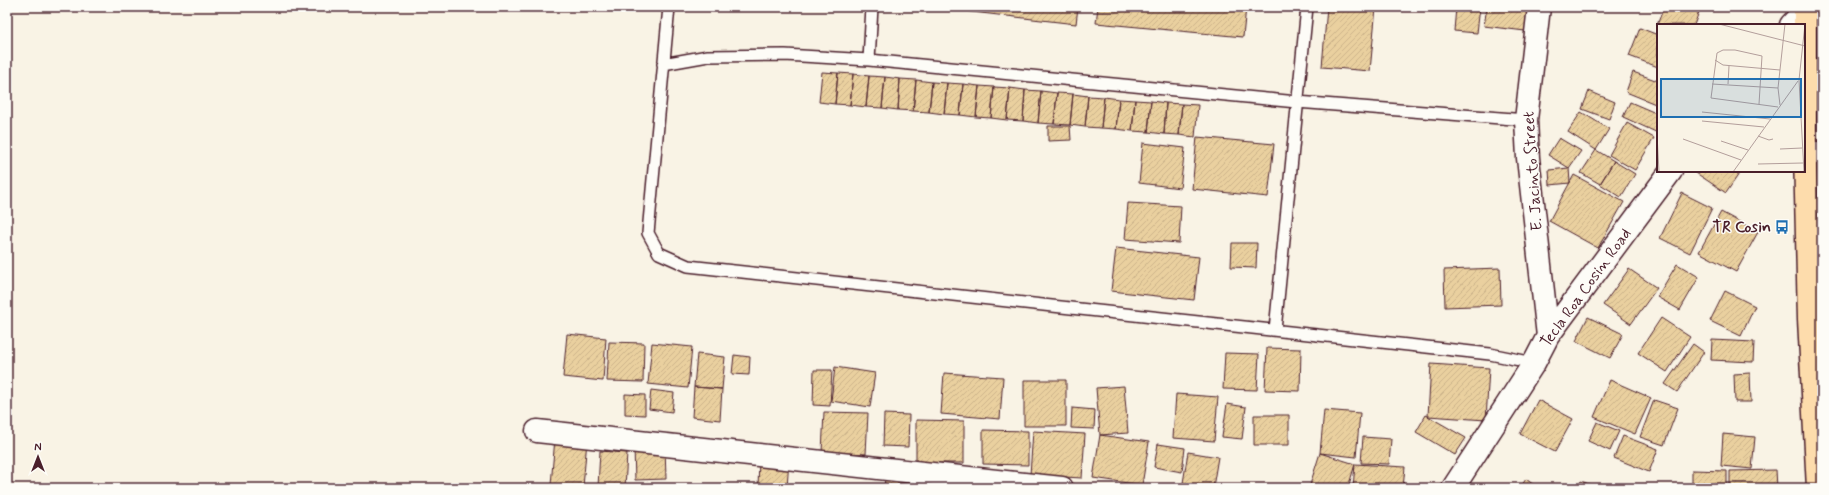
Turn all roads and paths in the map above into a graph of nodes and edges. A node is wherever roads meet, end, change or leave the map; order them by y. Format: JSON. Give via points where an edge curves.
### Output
{"nodes":[{"id":1,"x":669,"y":7,"type":"edge"},
{"id":2,"x":872,"y":7,"type":"edge"},
{"id":3,"x":1306,"y":7,"type":"edge"},
{"id":4,"x":1539,"y":7,"type":"edge"},
{"id":5,"x":1800,"y":14,"type":"edge"},
{"id":6,"x":1801,"y":24,"type":"edge"},
{"id":7,"x":869,"y":60,"type":"junction"},
{"id":8,"x":664,"y":64,"type":"junction"},
{"id":9,"x":1805,"y":64,"type":"edge"},
{"id":10,"x":1297,"y":102,"type":"junction"},
{"id":11,"x":1526,"y":120,"type":"junction"},
{"id":12,"x":1814,"y":153,"type":"edge"},
{"id":13,"x":1670,"y":172,"type":"edge"},
{"id":14,"x":1815,"y":320,"type":"edge"},
{"id":15,"x":1275,"y":330,"type":"junction"},
{"id":16,"x":1548,"y":336,"type":"junction"},
{"id":17,"x":1534,"y":363,"type":"junction"},
{"id":18,"x":537,"y":430,"type":"dead end"},
{"id":19,"x":1062,"y":488,"type":"edge"},
{"id":20,"x":1453,"y":488,"type":"edge"},
{"id":21,"x":1818,"y":488,"type":"edge"}],
"edges":[{"from":1,"to":8,"type":"lane"},
{"from":2,"to":7,"type":"lane"},
{"from":3,"to":10,"type":"lane"},
{"from":4,"to":11,"type":"street","name":"E. Jacinto Street"},
{"from":5,"to":6,"type":"highway"},
{"from":7,"to":8,"type":"lane","via":[[746,55],[708,56]]},
{"from":7,"to":10,"type":"lane"},
{"from":8,"to":15,"type":"lane","via":[[648,233],[659,253],[688,266]]},
{"from":9,"to":12,"type":"highway"},
{"from":10,"to":11,"type":"lane"},
{"from":10,"to":15,"type":"lane"},
{"from":11,"to":16,"type":"street","name":"E. Jacinto Street"},
{"from":12,"to":14,"type":"highway"},
{"from":13,"to":16,"type":"street","name":"Tecla Roa Cosin Road"},
{"from":14,"to":21,"type":"highway"},
{"from":15,"to":17,"type":"lane","via":[[1490,354]]},
{"from":16,"to":17,"type":"street","name":"Tecla Roa Cosin Road"},
{"from":17,"to":20,"type":"street","name":"Tecla Roa Cosin Road"},
{"from":18,"to":19,"type":"street"}]}
